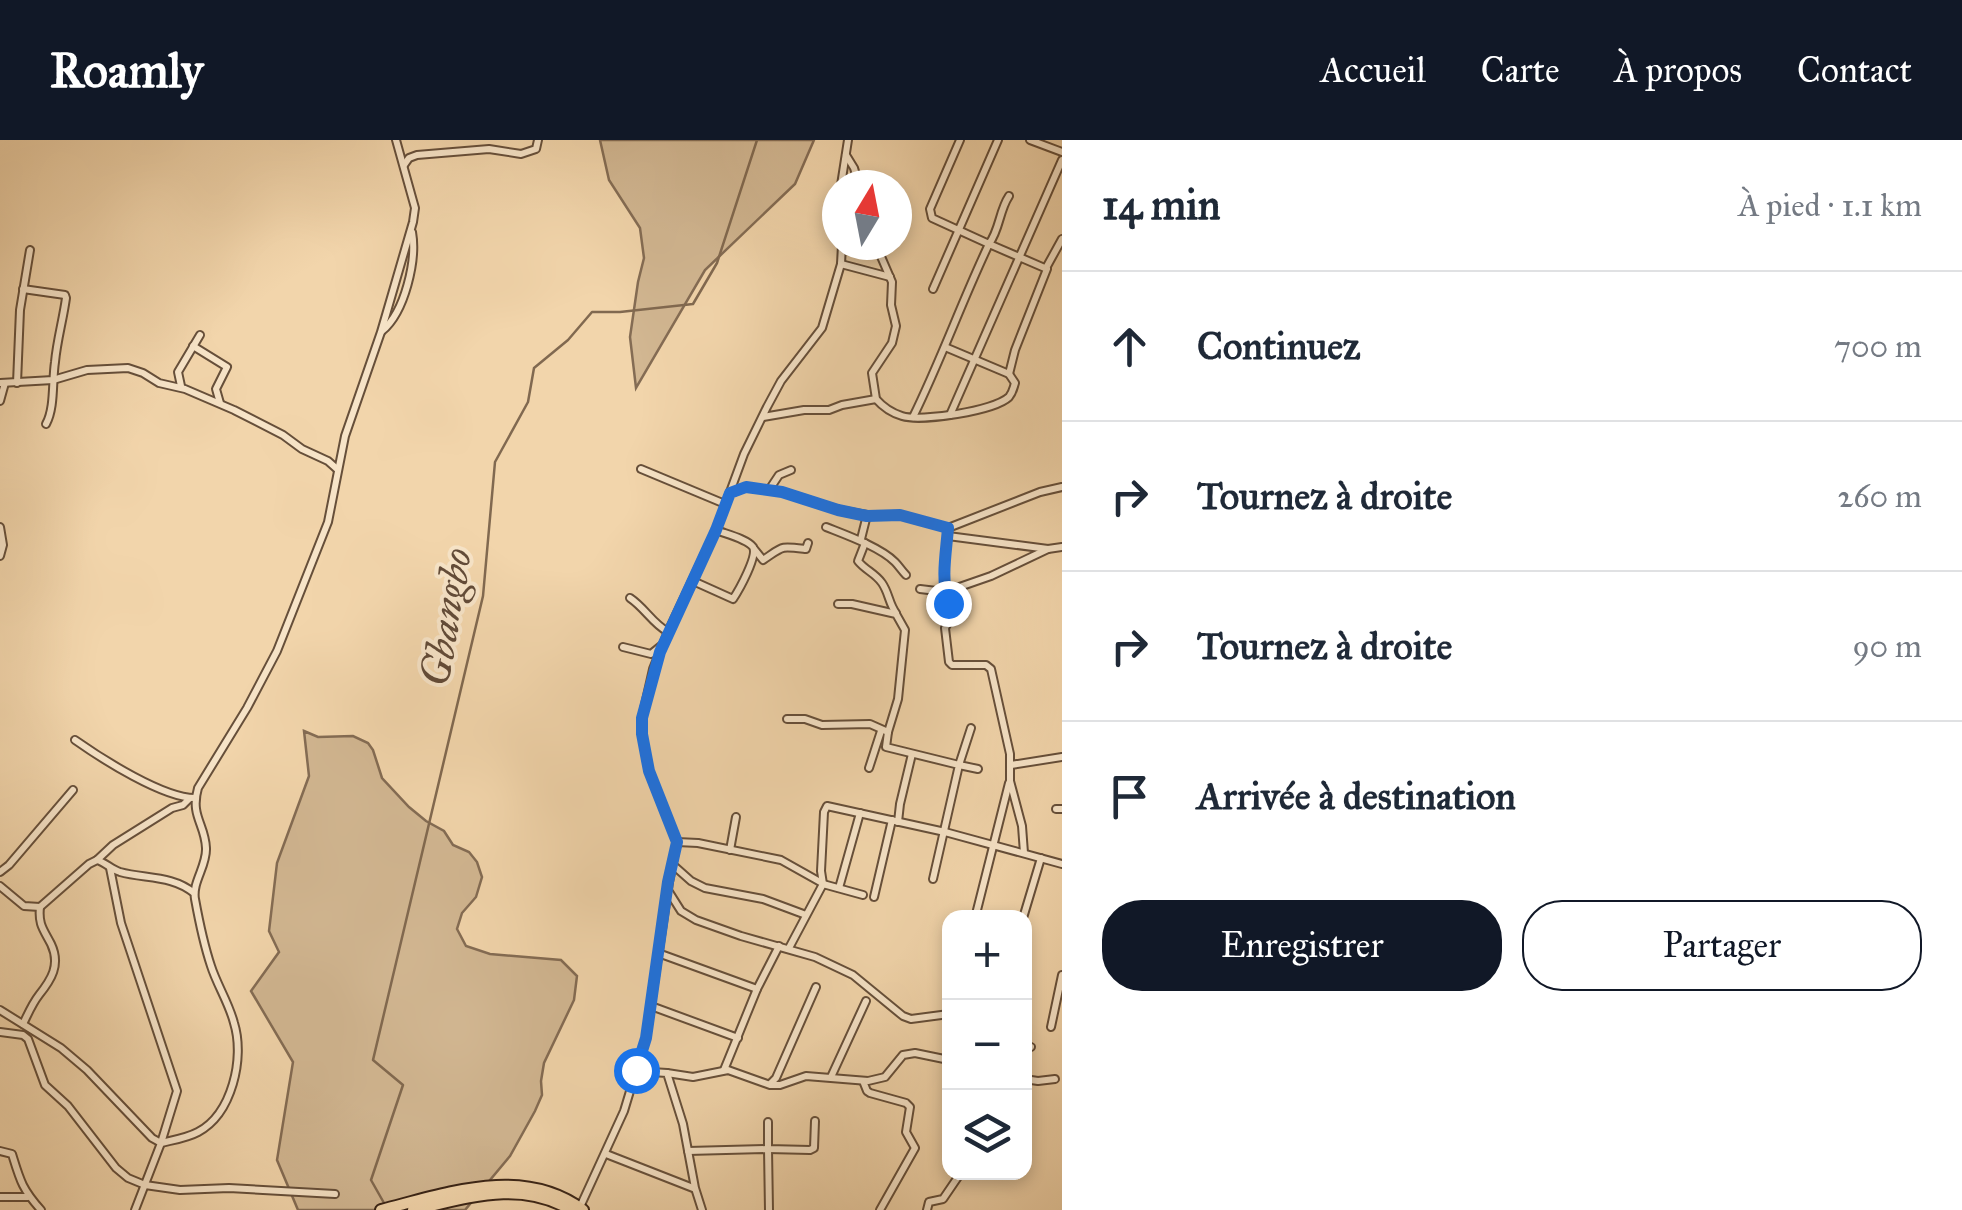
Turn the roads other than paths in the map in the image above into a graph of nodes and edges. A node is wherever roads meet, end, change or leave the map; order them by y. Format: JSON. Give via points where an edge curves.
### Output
{"nodes":[{"id":1,"x":396,"y":140,"type":"edge"},
{"id":2,"x":538,"y":140,"type":"edge"},
{"id":3,"x":848,"y":140,"type":"edge"},
{"id":4,"x":960,"y":140,"type":"edge"},
{"id":5,"x":998,"y":140,"type":"edge"},
{"id":6,"x":1030,"y":140,"type":"edge"},
{"id":7,"x":1062,"y":152,"type":"edge"},
{"id":8,"x":846,"y":154,"type":"junction"},
{"id":9,"x":1062,"y":160,"type":"edge"},
{"id":10,"x":403,"y":166,"type":"junction"},
{"id":11,"x":843,"y":170,"type":"edge"},
{"id":12,"x":855,"y":170,"type":"edge"},
{"id":13,"x":1008,"y":196,"type":"dead end"},
{"id":14,"x":959,"y":230,"type":"junction"},
{"id":15,"x":1062,"y":240,"type":"edge"},
{"id":16,"x":989,"y":244,"type":"junction"},
{"id":17,"x":30,"y":250,"type":"dead end"},
{"id":18,"x":1020,"y":256,"type":"junction"},
{"id":19,"x":842,"y":260,"type":"edge"},
{"id":20,"x":883,"y":260,"type":"edge"},
{"id":21,"x":842,"y":264,"type":"junction"},
{"id":22,"x":1046,"y":268,"type":"junction"},
{"id":23,"x":890,"y":277,"type":"junction"},
{"id":24,"x":23,"y":289,"type":"junction"},
{"id":25,"x":933,"y":289,"type":"dead end"},
{"id":26,"x":200,"y":334,"type":"dead end"},
{"id":27,"x":193,"y":346,"type":"junction"},
{"id":28,"x":945,"y":347,"type":"junction"},
{"id":29,"x":975,"y":361,"type":"junction"},
{"id":30,"x":1009,"y":374,"type":"junction"},
{"id":31,"x":53,"y":380,"type":"junction"},
{"id":32,"x":3,"y":383,"type":"edge"},
{"id":33,"x":17,"y":383,"type":"junction"},
{"id":34,"x":181,"y":388,"type":"junction"},
{"id":35,"x":876,"y":400,"type":"junction"},
{"id":36,"x":0,"y":401,"type":"edge"},
{"id":37,"x":221,"y":404,"type":"junction"},
{"id":38,"x":950,"y":415,"type":"junction"},
{"id":39,"x":762,"y":417,"type":"junction"},
{"id":40,"x":913,"y":417,"type":"junction"},
{"id":41,"x":46,"y":424,"type":"dead end"},
{"id":42,"x":337,"y":465,"type":"junction"},
{"id":43,"x":641,"y":469,"type":"dead end"},
{"id":44,"x":738,"y":470,"type":"junction"},
{"id":45,"x":791,"y":470,"type":"dead end"},
{"id":46,"x":746,"y":487,"type":"junction"},
{"id":47,"x":1062,"y":487,"type":"edge"},
{"id":48,"x":769,"y":490,"type":"junction"},
{"id":49,"x":730,"y":493,"type":"junction"},
{"id":50,"x":725,"y":504,"type":"junction"},
{"id":51,"x":867,"y":516,"type":"junction"},
{"id":52,"x":0,"y":527,"type":"edge"},
{"id":53,"x":826,"y":528,"type":"dead end"},
{"id":54,"x":716,"y":530,"type":"junction"},
{"id":55,"x":948,"y":532,"type":"junction"},
{"id":56,"x":863,"y":541,"type":"junction"},
{"id":57,"x":808,"y":543,"type":"dead end"},
{"id":58,"x":1062,"y":547,"type":"edge"},
{"id":59,"x":754,"y":549,"type":"junction"},
{"id":60,"x":1048,"y":549,"type":"junction"},
{"id":61,"x":0,"y":556,"type":"edge"},
{"id":62,"x":906,"y":575,"type":"dead end"},
{"id":63,"x":693,"y":581,"type":"junction"},
{"id":64,"x":920,"y":589,"type":"dead end"},
{"id":65,"x":945,"y":592,"type":"junction"},
{"id":66,"x":630,"y":598,"type":"dead end"},
{"id":67,"x":838,"y":604,"type":"dead end"},
{"id":68,"x":896,"y":614,"type":"junction"},
{"id":69,"x":668,"y":632,"type":"junction"},
{"id":70,"x":662,"y":645,"type":"junction"},
{"id":71,"x":623,"y":647,"type":"dead end"},
{"id":72,"x":643,"y":652,"type":"junction"},
{"id":73,"x":653,"y":669,"type":"junction"},
{"id":74,"x":787,"y":719,"type":"dead end"},
{"id":75,"x":970,"y":728,"type":"dead end"},
{"id":76,"x":884,"y":732,"type":"junction"},
{"id":77,"x":75,"y":740,"type":"dead end"},
{"id":78,"x":912,"y":754,"type":"junction"},
{"id":79,"x":1062,"y":757,"type":"edge"},
{"id":80,"x":959,"y":765,"type":"junction"},
{"id":81,"x":1010,"y":765,"type":"junction"},
{"id":82,"x":869,"y":768,"type":"dead end"},
{"id":83,"x":978,"y":769,"type":"dead end"},
{"id":84,"x":1010,"y":781,"type":"junction"},
{"id":85,"x":73,"y":790,"type":"dead end"},
{"id":86,"x":192,"y":798,"type":"junction"},
{"id":87,"x":860,"y":813,"type":"junction"},
{"id":88,"x":736,"y":817,"type":"dead end"},
{"id":89,"x":895,"y":821,"type":"junction"},
{"id":90,"x":945,"y":832,"type":"junction"},
{"id":91,"x":677,"y":842,"type":"junction"},
{"id":92,"x":993,"y":845,"type":"junction"},
{"id":93,"x":730,"y":850,"type":"junction"},
{"id":94,"x":1024,"y":853,"type":"junction"},
{"id":95,"x":1040,"y":858,"type":"junction"},
{"id":96,"x":97,"y":860,"type":"junction"},
{"id":97,"x":672,"y":864,"type":"junction"},
{"id":98,"x":1062,"y":864,"type":"edge"},
{"id":99,"x":110,"y":868,"type":"junction"},
{"id":100,"x":0,"y":872,"type":"edge"},
{"id":101,"x":933,"y":880,"type":"dead end"},
{"id":102,"x":823,"y":884,"type":"junction"},
{"id":103,"x":839,"y":888,"type":"junction"},
{"id":104,"x":2,"y":889,"type":"edge"},
{"id":105,"x":668,"y":891,"type":"junction"},
{"id":106,"x":194,"y":893,"type":"junction"},
{"id":107,"x":863,"y":895,"type":"dead end"},
{"id":108,"x":874,"y":897,"type":"dead end"},
{"id":109,"x":40,"y":907,"type":"junction"},
{"id":110,"x":976,"y":910,"type":"edge"},
{"id":111,"x":1025,"y":910,"type":"edge"},
{"id":112,"x":806,"y":915,"type":"junction"},
{"id":113,"x":778,"y":946,"type":"junction"},
{"id":114,"x":788,"y":948,"type":"junction"},
{"id":115,"x":658,"y":953,"type":"junction"},
{"id":116,"x":1062,"y":975,"type":"edge"},
{"id":117,"x":816,"y":987,"type":"dead end"},
{"id":118,"x":757,"y":990,"type":"junction"},
{"id":119,"x":866,"y":1001,"type":"dead end"},
{"id":120,"x":651,"y":1006,"type":"junction"},
{"id":121,"x":0,"y":1010,"type":"edge"},
{"id":122,"x":942,"y":1015,"type":"edge"},
{"id":123,"x":23,"y":1024,"type":"junction"},
{"id":124,"x":1051,"y":1027,"type":"dead end"},
{"id":125,"x":0,"y":1032,"type":"edge"},
{"id":126,"x":738,"y":1038,"type":"junction"},
{"id":127,"x":942,"y":1058,"type":"edge"},
{"id":128,"x":636,"y":1070,"type":"junction"},
{"id":129,"x":724,"y":1070,"type":"junction"},
{"id":130,"x":668,"y":1073,"type":"junction"},
{"id":131,"x":831,"y":1078,"type":"junction"},
{"id":132,"x":1055,"y":1079,"type":"dead end"},
{"id":133,"x":862,"y":1081,"type":"junction"},
{"id":134,"x":1032,"y":1081,"type":"edge"},
{"id":135,"x":770,"y":1085,"type":"junction"},
{"id":136,"x":815,"y":1120,"type":"dead end"},
{"id":137,"x":768,"y":1122,"type":"dead end"},
{"id":138,"x":161,"y":1143,"type":"junction"},
{"id":139,"x":688,"y":1150,"type":"junction"},
{"id":140,"x":768,"y":1150,"type":"junction"},
{"id":141,"x":0,"y":1151,"type":"edge"},
{"id":142,"x":606,"y":1154,"type":"junction"},
{"id":143,"x":955,"y":1180,"type":"edge"},
{"id":144,"x":145,"y":1184,"type":"junction"},
{"id":145,"x":694,"y":1188,"type":"junction"},
{"id":146,"x":335,"y":1194,"type":"dead end"},
{"id":147,"x":0,"y":1197,"type":"edge"},
{"id":148,"x":30,"y":1198,"type":"junction"},
{"id":149,"x":578,"y":1209,"type":"edge"},
{"id":150,"x":41,"y":1210,"type":"edge"},
{"id":151,"x":135,"y":1210,"type":"edge"},
{"id":152,"x":381,"y":1210,"type":"edge"},
{"id":153,"x":413,"y":1210,"type":"edge"},
{"id":154,"x":702,"y":1210,"type":"edge"},
{"id":155,"x":769,"y":1210,"type":"edge"},
{"id":156,"x":880,"y":1210,"type":"edge"},
{"id":157,"x":927,"y":1210,"type":"edge"}],
"edges":[{"from":1,"to":10,"type":"street"},
{"from":2,"to":10,"type":"street","via":[[536,149],[522,154],[426,154]]},
{"from":3,"to":8,"type":"street"},
{"from":4,"to":14,"type":"street","via":[[930,214]]},
{"from":5,"to":14,"type":"street"},
{"from":6,"to":7,"type":"street"},
{"from":8,"to":11,"type":"street"},
{"from":8,"to":12,"type":"street"},
{"from":9,"to":18,"type":"street"},
{"from":10,"to":42,"type":"street","via":[[415,208],[411,230]]},
{"from":13,"to":16,"type":"street"},
{"from":14,"to":16,"type":"street"},
{"from":14,"to":25,"type":"street"},
{"from":15,"to":22,"type":"street"},
{"from":16,"to":18,"type":"street"},
{"from":16,"to":28,"type":"street"},
{"from":17,"to":24,"type":"street"},
{"from":18,"to":22,"type":"street"},
{"from":18,"to":29,"type":"street"},
{"from":19,"to":21,"type":"street"},
{"from":20,"to":23,"type":"street"},
{"from":21,"to":23,"type":"street"},
{"from":21,"to":39,"type":"street","via":[[819,334]]},
{"from":22,"to":30,"type":"street"},
{"from":23,"to":35,"type":"street","via":[[895,336],[872,372]]},
{"from":24,"to":31,"type":"street","via":[[66,298]]},
{"from":24,"to":33,"type":"street"},
{"from":26,"to":27,"type":"street"},
{"from":27,"to":34,"type":"street","via":[[178,374]]},
{"from":27,"to":37,"type":"street","via":[[226,366],[216,389]]},
{"from":28,"to":29,"type":"street"},
{"from":28,"to":40,"type":"street"},
{"from":29,"to":30,"type":"street"},
{"from":29,"to":38,"type":"street"},
{"from":30,"to":38,"type":"street","via":[[1015,383],[1008,398]]},
{"from":31,"to":33,"type":"street"},
{"from":31,"to":34,"type":"street","via":[[120,368]]},
{"from":31,"to":41,"type":"street"},
{"from":32,"to":33,"type":"street"},
{"from":32,"to":36,"type":"street"},
{"from":34,"to":37,"type":"street"},
{"from":35,"to":39,"type":"street"},
{"from":35,"to":40,"type":"street"},
{"from":37,"to":42,"type":"street"},
{"from":38,"to":40,"type":"street"},
{"from":39,"to":44,"type":"street"},
{"from":42,"to":86,"type":"street","via":[[332,510],[282,639]]},
{"from":43,"to":50,"type":"street"},
{"from":44,"to":46,"type":"street"},
{"from":44,"to":49,"type":"street"},
{"from":45,"to":48,"type":"street"},
{"from":46,"to":48,"type":"street"},
{"from":46,"to":49,"type":"street"},
{"from":47,"to":55,"type":"street"},
{"from":48,"to":51,"type":"street"},
{"from":49,"to":50,"type":"street"},
{"from":50,"to":54,"type":"street"},
{"from":51,"to":55,"type":"street","via":[[900,515]]},
{"from":51,"to":56,"type":"street"},
{"from":52,"to":61,"type":"street"},
{"from":53,"to":56,"type":"street"},
{"from":54,"to":59,"type":"street"},
{"from":54,"to":63,"type":"street"},
{"from":55,"to":60,"type":"street"},
{"from":55,"to":65,"type":"street"},
{"from":56,"to":62,"type":"street"},
{"from":56,"to":68,"type":"street","via":[[858,560],[876,574]]},
{"from":57,"to":59,"type":"street","via":[[806,549],[774,550],[763,560]]},
{"from":58,"to":60,"type":"street"},
{"from":59,"to":63,"type":"street","via":[[733,599]]},
{"from":60,"to":65,"type":"street"},
{"from":63,"to":69,"type":"street"},
{"from":64,"to":65,"type":"street"},
{"from":65,"to":81,"type":"street","via":[[949,662],[991,669]]},
{"from":66,"to":69,"type":"street"},
{"from":67,"to":68,"type":"street"},
{"from":68,"to":76,"type":"street","via":[[906,630],[898,699]]},
{"from":69,"to":70,"type":"street"},
{"from":70,"to":72,"type":"street"},
{"from":70,"to":73,"type":"street"},
{"from":71,"to":72,"type":"street"},
{"from":72,"to":73,"type":"street"},
{"from":73,"to":91,"type":"street","via":[[642,734]]},
{"from":74,"to":76,"type":"street","via":[[870,724]]},
{"from":75,"to":80,"type":"street"},
{"from":76,"to":78,"type":"street","via":[[886,747]]},
{"from":76,"to":82,"type":"street"},
{"from":77,"to":86,"type":"street","via":[[118,768]]},
{"from":78,"to":80,"type":"street"},
{"from":78,"to":89,"type":"street"},
{"from":79,"to":81,"type":"street"},
{"from":80,"to":83,"type":"street"},
{"from":80,"to":90,"type":"street"},
{"from":81,"to":84,"type":"street"},
{"from":84,"to":92,"type":"street"},
{"from":84,"to":94,"type":"street"},
{"from":85,"to":100,"type":"street"},
{"from":86,"to":96,"type":"street"},
{"from":86,"to":106,"type":"street","via":[[206,848]]},
{"from":87,"to":89,"type":"street"},
{"from":87,"to":102,"type":"street","via":[[825,808]]},
{"from":87,"to":103,"type":"street"},
{"from":88,"to":93,"type":"street"},
{"from":89,"to":90,"type":"street"},
{"from":89,"to":108,"type":"street"},
{"from":90,"to":92,"type":"street"},
{"from":90,"to":101,"type":"street"},
{"from":91,"to":93,"type":"street"},
{"from":91,"to":97,"type":"street"},
{"from":92,"to":94,"type":"street"},
{"from":92,"to":110,"type":"street"},
{"from":93,"to":102,"type":"street","via":[[782,860]]},
{"from":94,"to":95,"type":"street"},
{"from":95,"to":98,"type":"street"},
{"from":95,"to":111,"type":"street"},
{"from":96,"to":99,"type":"street"},
{"from":96,"to":109,"type":"street"},
{"from":97,"to":105,"type":"street"},
{"from":97,"to":112,"type":"street","via":[[705,888]]},
{"from":99,"to":106,"type":"street","via":[[172,881]]},
{"from":99,"to":138,"type":"street","via":[[121,922],[177,1090]]},
{"from":102,"to":103,"type":"street"},
{"from":102,"to":112,"type":"street"},
{"from":103,"to":107,"type":"street"},
{"from":104,"to":109,"type":"street","via":[[24,906]]},
{"from":105,"to":113,"type":"street","via":[[696,920]]},
{"from":105,"to":115,"type":"street"},
{"from":106,"to":138,"type":"street","via":[[206,952],[235,1024],[236,1067],[233,1085],[208,1126]]},
{"from":109,"to":123,"type":"street","via":[[55,970]]},
{"from":112,"to":114,"type":"street"},
{"from":113,"to":114,"type":"street"},
{"from":113,"to":118,"type":"street"},
{"from":114,"to":122,"type":"street","via":[[853,974],[903,1016]]},
{"from":115,"to":118,"type":"street"},
{"from":115,"to":120,"type":"street"},
{"from":116,"to":124,"type":"street"},
{"from":117,"to":135,"type":"street"},
{"from":118,"to":126,"type":"street"},
{"from":119,"to":131,"type":"street"},
{"from":120,"to":126,"type":"street"},
{"from":120,"to":128,"type":"street"},
{"from":121,"to":123,"type":"street"},
{"from":123,"to":138,"type":"street","via":[[74,1058]]},
{"from":125,"to":144,"type":"street","via":[[28,1039],[49,1091],[119,1172]]},
{"from":126,"to":129,"type":"street"},
{"from":127,"to":133,"type":"street","via":[[903,1055],[885,1077]]},
{"from":128,"to":130,"type":"street"},
{"from":128,"to":142,"type":"street"},
{"from":129,"to":130,"type":"street","via":[[693,1077]]},
{"from":129,"to":135,"type":"street"},
{"from":130,"to":139,"type":"street"},
{"from":131,"to":133,"type":"street"},
{"from":131,"to":135,"type":"street"},
{"from":132,"to":134,"type":"street"},
{"from":133,"to":156,"type":"street","via":[[870,1093],[910,1107],[906,1132],[915,1148]]},
{"from":136,"to":140,"type":"street","via":[[814,1148]]},
{"from":137,"to":140,"type":"street"},
{"from":138,"to":144,"type":"street"},
{"from":139,"to":140,"type":"street"},
{"from":139,"to":145,"type":"street"},
{"from":140,"to":155,"type":"street"},
{"from":141,"to":148,"type":"street","via":[[12,1154]]},
{"from":142,"to":145,"type":"street"},
{"from":142,"to":149,"type":"street"},
{"from":143,"to":157,"type":"street"},
{"from":144,"to":146,"type":"street"},
{"from":144,"to":151,"type":"street"},
{"from":145,"to":154,"type":"street"},
{"from":147,"to":148,"type":"street"},
{"from":148,"to":150,"type":"street"},
{"from":149,"to":152,"type":"main road","via":[[525,1185]]},
{"from":149,"to":153,"type":"main road","via":[[501,1192]]}]}
